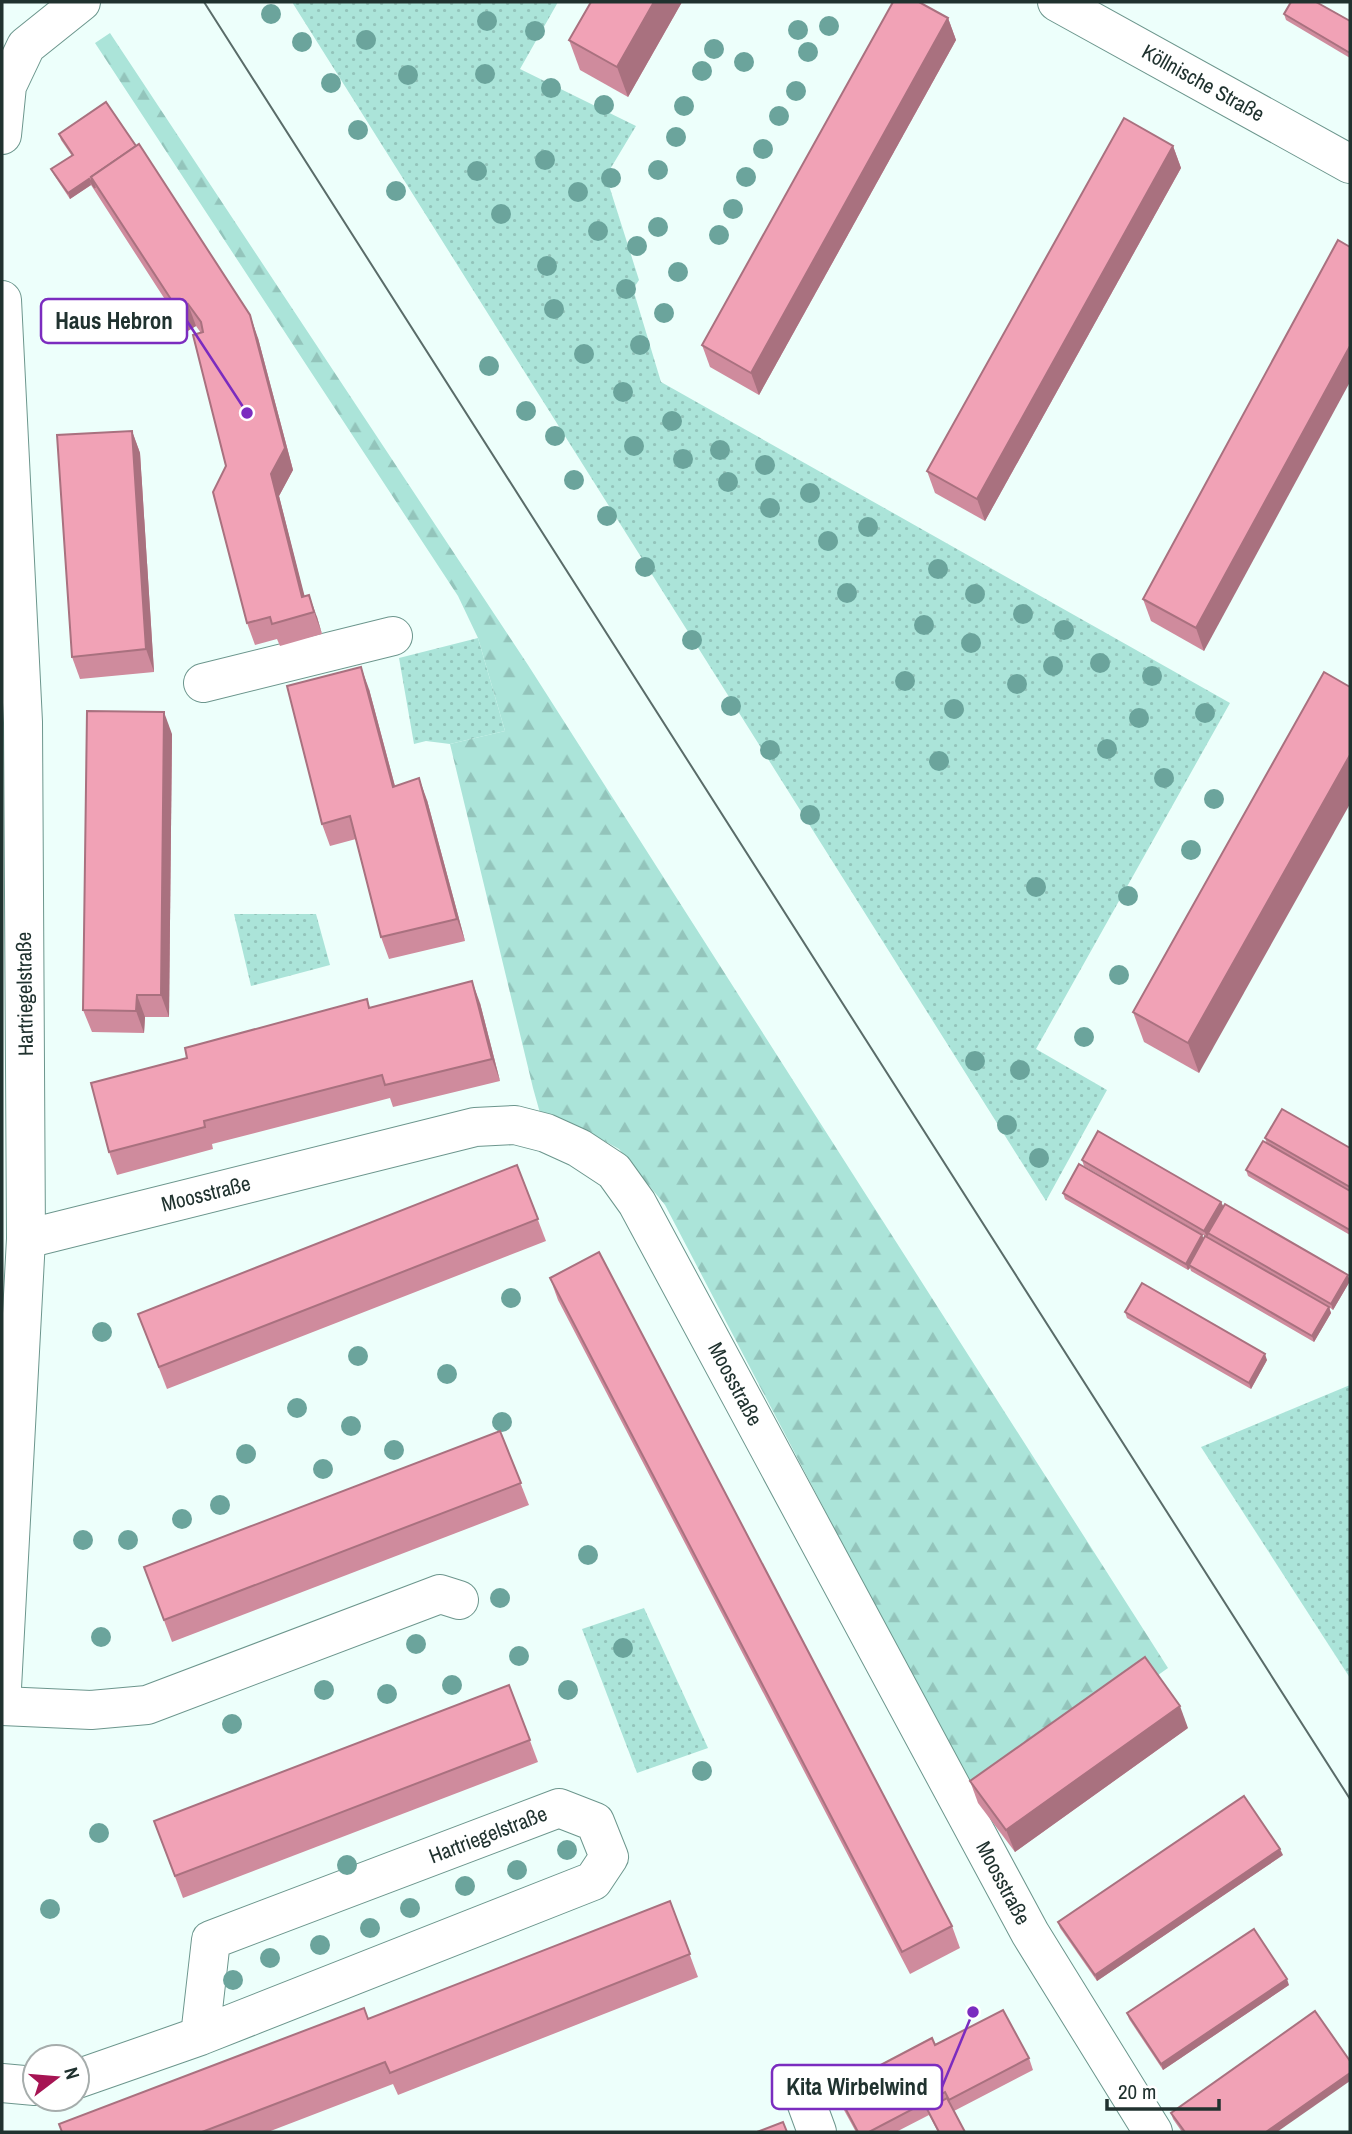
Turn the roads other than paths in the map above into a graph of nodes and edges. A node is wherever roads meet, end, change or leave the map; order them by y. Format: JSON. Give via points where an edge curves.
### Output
{"nodes":[{"id":1,"x":81,"y":2,"type":"edge"},
{"id":2,"x":1057,"y":2,"type":"edge"},
{"id":3,"x":2,"y":135,"type":"edge"},
{"id":4,"x":1350,"y":164,"type":"edge"},
{"id":5,"x":2,"y":300,"type":"edge"},
{"id":6,"x":393,"y":636,"type":"dead end"},
{"id":7,"x":202,"y":683,"type":"dead end"},
{"id":8,"x":26,"y":1239,"type":"junction"},
{"id":9,"x":459,"y":1600,"type":"dead end"},
{"id":10,"x":2,"y":1688,"type":"edge"},
{"id":11,"x":2,"y":1706,"type":"edge"},
{"id":12,"x":200,"y":2036,"type":"junction"},
{"id":13,"x":91,"y":2074,"type":"edge"},
{"id":14,"x":2,"y":2083,"type":"edge"},
{"id":15,"x":21,"y":2084,"type":"edge"},
{"id":16,"x":1153,"y":2132,"type":"edge"}],
"edges":[{"from":1,"to":3,"type":"street","via":[[26,46],[7,86]]},
{"from":2,"to":4,"type":"street","name":"Köllnische Straße"},
{"from":5,"to":8,"type":"street","name":"Hartriegelstraße","via":[[23,722]]},
{"from":6,"to":7,"type":"street"},
{"from":8,"to":10,"type":"street","name":"Hartriegelstraße"},
{"from":8,"to":16,"type":"street","name":"Moosstraße","via":[[475,1127],[515,1125],[546,1133],[614,1171],[637,1203],[1030,1933]]},
{"from":9,"to":11,"type":"street","via":[[440,1594],[148,1705],[92,1710]]},
{"from":12,"to":12,"type":"street","name":"Hartriegelstraße","via":[[593,1881],[609,1857],[595,1822],[559,1808],[211,1940]]},
{"from":12,"to":13,"type":"street","name":"Hartriegelstraße"},
{"from":14,"to":15,"type":"street"}]}
